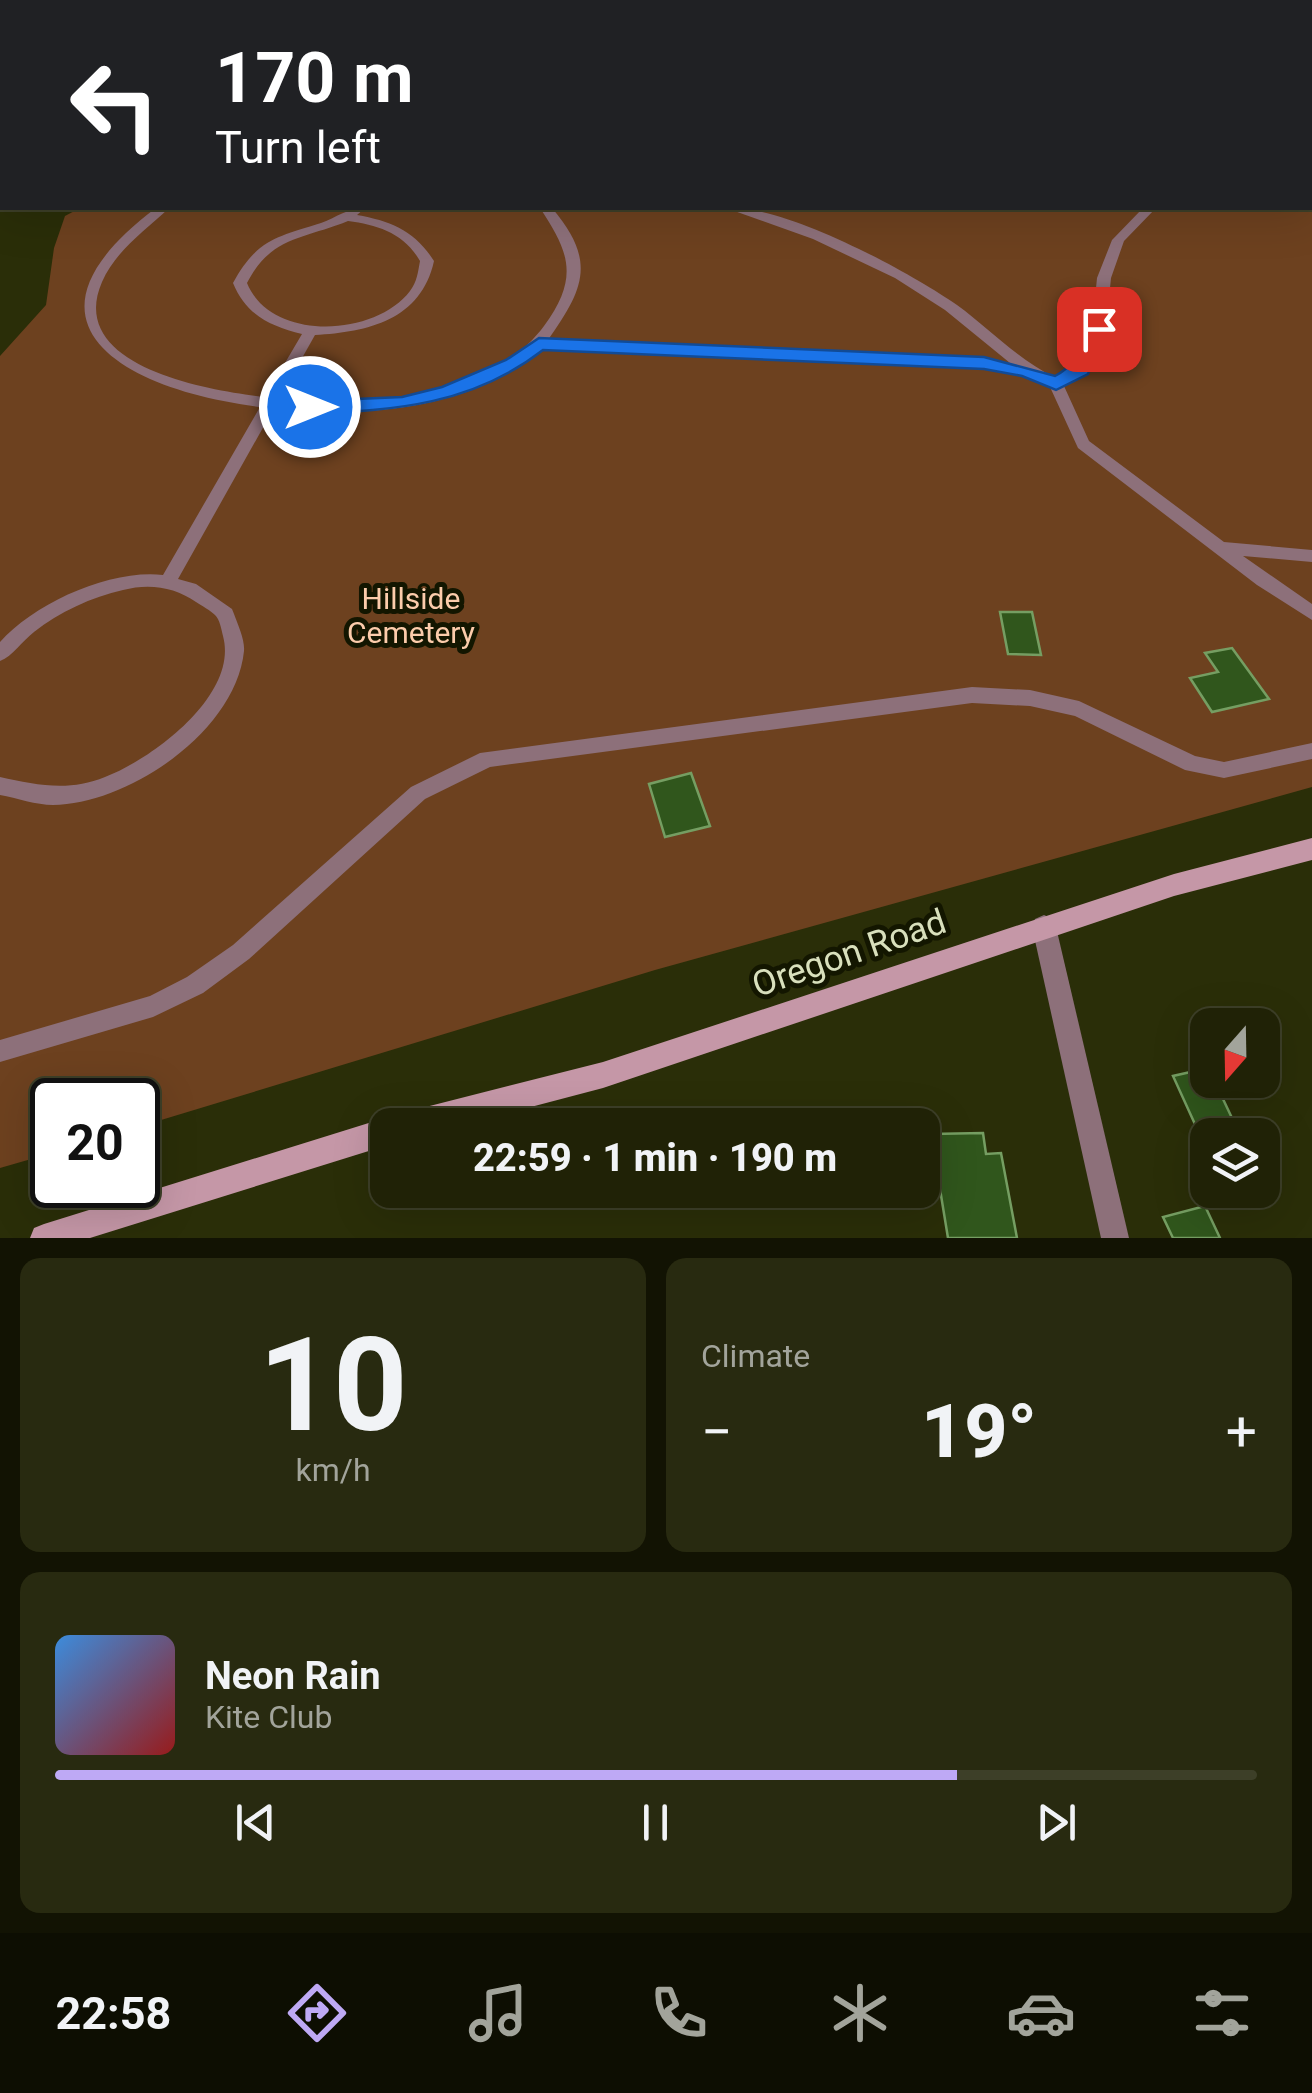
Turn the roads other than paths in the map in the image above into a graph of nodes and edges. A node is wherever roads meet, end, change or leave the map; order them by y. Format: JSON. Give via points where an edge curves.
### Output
{"nodes":[{"id":1,"x":160,"y":210,"type":"edge"},
{"id":2,"x":548,"y":210,"type":"edge"},
{"id":3,"x":738,"y":210,"type":"edge"},
{"id":4,"x":1148,"y":210,"type":"edge"},
{"id":5,"x":353,"y":212,"type":"edge"},
{"id":6,"x":310,"y":331,"type":"junction"},
{"id":7,"x":539,"y":344,"type":"junction"},
{"id":8,"x":1026,"y":371,"type":"junction"},
{"id":9,"x":1056,"y":384,"type":"junction"},
{"id":10,"x":269,"y":403,"type":"junction"},
{"id":11,"x":1220,"y":548,"type":"junction"},
{"id":12,"x":1312,"y":556,"type":"edge"},
{"id":13,"x":168,"y":580,"type":"junction"},
{"id":14,"x":1312,"y":613,"type":"edge"},
{"id":15,"x":0,"y":654,"type":"edge"},
{"id":16,"x":1312,"y":751,"type":"edge"},
{"id":17,"x":0,"y":786,"type":"edge"},
{"id":18,"x":1312,"y":850,"type":"edge"},
{"id":19,"x":1044,"y":927,"type":"junction"},
{"id":20,"x":0,"y":1050,"type":"edge"},
{"id":21,"x":476,"y":1108,"type":"edge"},
{"id":22,"x":370,"y":1137,"type":"edge"},
{"id":23,"x":44,"y":1238,"type":"edge"},
{"id":24,"x":1115,"y":1238,"type":"edge"}],
"edges":[{"from":1,"to":10,"type":"lane","via":[[105,262],[94,289],[95,335],[119,358],[161,381]]},
{"from":2,"to":7,"type":"lane","via":[[563,229],[575,273],[558,319]]},
{"from":3,"to":8,"type":"lane","via":[[823,239],[919,286]]},
{"from":4,"to":9,"type":"lane","via":[[1118,240],[1104,278],[1099,329],[1082,370]]},
{"from":5,"to":6,"type":"lane","via":[[283,236],[254,257],[240,283],[265,317]]},
{"from":5,"to":6,"type":"lane","via":[[408,236],[428,261],[426,276],[386,316],[341,330]]},
{"from":6,"to":10,"type":"lane"},
{"from":7,"to":8,"type":"lane","via":[[984,363]]},
{"from":7,"to":10,"type":"lane","via":[[481,379],[402,403]]},
{"from":8,"to":9,"type":"lane"},
{"from":9,"to":11,"type":"lane","via":[[1084,444]]},
{"from":10,"to":13,"type":"lane"},
{"from":11,"to":12,"type":"lane"},
{"from":11,"to":14,"type":"lane"},
{"from":13,"to":15,"type":"lane","via":[[126,582],[47,612]]},
{"from":13,"to":17,"type":"lane","via":[[201,592],[226,616],[234,641],[224,692],[202,721],[139,773],[100,791],[51,799]]},
{"from":16,"to":20,"type":"lane","via":[[1224,770],[1192,764],[1079,709],[972,695],[488,758],[418,792],[242,952],[195,985],[153,1006]]},
{"from":18,"to":19,"type":"street","name":"Oregon Road","via":[[1174,884]]},
{"from":19,"to":21,"type":"street","name":"Oregon Road","via":[[603,1075]]},
{"from":19,"to":24,"type":"street"},
{"from":22,"to":23,"type":"street"}]}
